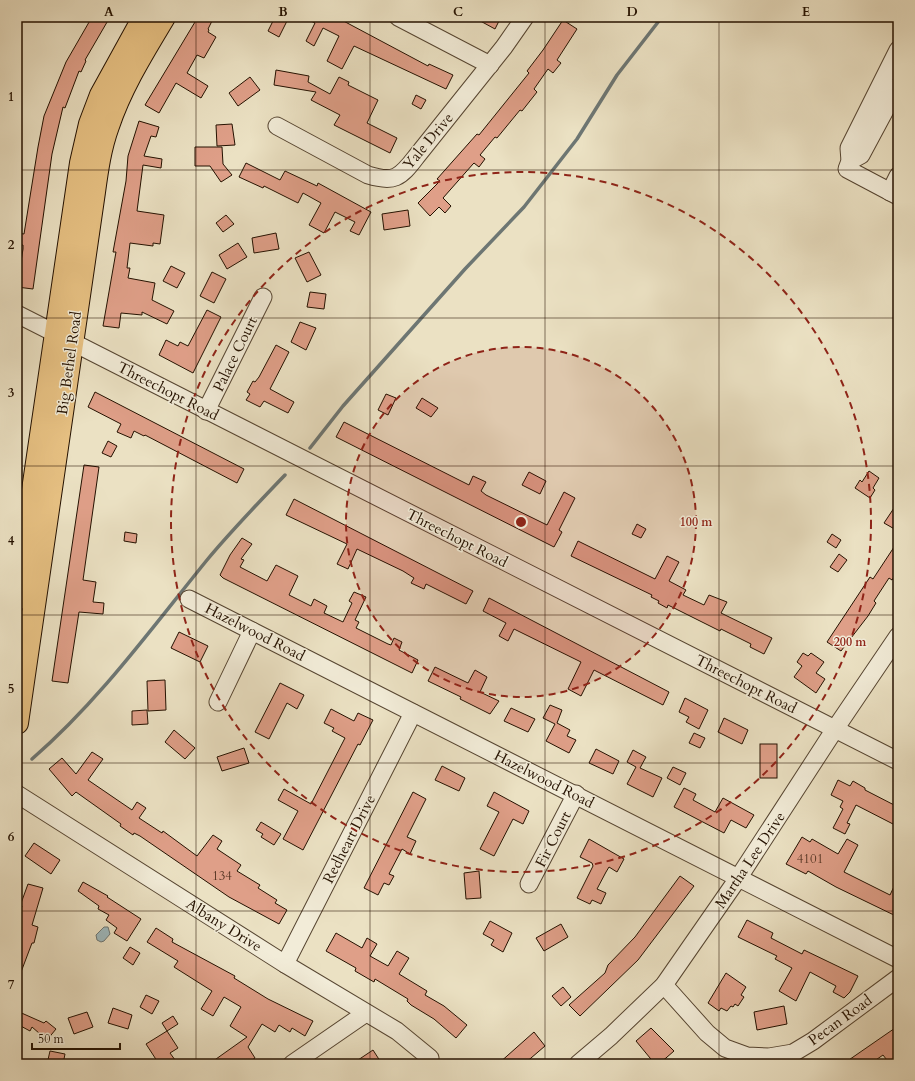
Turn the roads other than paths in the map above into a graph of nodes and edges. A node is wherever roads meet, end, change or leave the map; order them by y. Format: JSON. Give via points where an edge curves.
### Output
{"nodes":[{"id":1,"x":144,"y":17,"type":"edge"},
{"id":2,"x":164,"y":17,"type":"edge"},
{"id":3,"x":398,"y":17,"type":"edge"},
{"id":4,"x":525,"y":17,"type":"edge"},
{"id":5,"x":897,"y":53,"type":"edge"},
{"id":6,"x":490,"y":65,"type":"junction"},
{"id":7,"x":898,"y":86,"type":"edge"},
{"id":8,"x":277,"y":126,"type":"dead end"},
{"id":9,"x":850,"y":161,"type":"junction"},
{"id":10,"x":898,"y":176,"type":"edge"},
{"id":11,"x":894,"y":194,"type":"edge"},
{"id":12,"x":263,"y":297,"type":"dead end"},
{"id":13,"x":17,"y":314,"type":"edge"},
{"id":14,"x":64,"y":338,"type":"junction"},
{"id":15,"x":206,"y":410,"type":"junction"},
{"id":16,"x":17,"y":599,"type":"edge"},
{"id":17,"x":189,"y":599,"type":"dead end"},
{"id":18,"x":252,"y":631,"type":"junction"},
{"id":19,"x":898,"y":636,"type":"edge"},
{"id":20,"x":218,"y":702,"type":"dead end"},
{"id":21,"x":413,"y":714,"type":"junction"},
{"id":22,"x":17,"y":723,"type":"edge"},
{"id":23,"x":835,"y":729,"type":"junction"},
{"id":24,"x":898,"y":761,"type":"edge"},
{"id":25,"x":17,"y":794,"type":"edge"},
{"id":26,"x":576,"y":794,"type":"junction"},
{"id":27,"x":739,"y":877,"type":"junction"},
{"id":28,"x":529,"y":884,"type":"dead end"},
{"id":29,"x":898,"y":959,"type":"edge"},
{"id":30,"x":285,"y":964,"type":"junction"},
{"id":31,"x":898,"y":978,"type":"edge"},
{"id":32,"x":664,"y":985,"type":"junction"},
{"id":33,"x":366,"y":1013,"type":"junction"},
{"id":34,"x":430,"y":1058,"type":"dead end"},
{"id":35,"x":292,"y":1064,"type":"edge"},
{"id":36,"x":578,"y":1064,"type":"edge"}],
"edges":[{"from":1,"to":14,"type":"main road","name":"Big Bethel Road","via":[[101,95],[80,163]]},
{"from":2,"to":14,"type":"main road","name":"Big Bethel Road","via":[[123,89],[107,126]]},
{"from":3,"to":6,"type":"street"},
{"from":4,"to":6,"type":"street","name":"Yale Drive"},
{"from":5,"to":9,"type":"street","via":[[849,148]]},
{"from":6,"to":8,"type":"street","name":"Yale Drive","via":[[406,170],[394,179],[382,180],[368,175]]},
{"from":7,"to":9,"type":"street","via":[[861,155]]},
{"from":9,"to":11,"type":"street","via":[[847,169]]},
{"from":10,"to":11,"type":"street"},
{"from":12,"to":15,"type":"street","name":"Palace Court"},
{"from":13,"to":14,"type":"street","name":"Threechopt Road"},
{"from":14,"to":15,"type":"street","name":"Threechopt Road"},
{"from":14,"to":16,"type":"main road","name":"Big Bethel Road"},
{"from":14,"to":22,"type":"main road","name":"Big Bethel Road"},
{"from":15,"to":23,"type":"street","name":"Threechopt Road"},
{"from":17,"to":18,"type":"street","name":"Hazelwood Road"},
{"from":18,"to":20,"type":"street"},
{"from":18,"to":21,"type":"street","name":"Hazelwood Road"},
{"from":19,"to":23,"type":"street","name":"Martha Lee Drive"},
{"from":21,"to":26,"type":"street","name":"Hazelwood Road"},
{"from":21,"to":30,"type":"street","name":"Redheart Drive"},
{"from":23,"to":24,"type":"street","name":"Threechopt Road"},
{"from":23,"to":27,"type":"street","name":"Martha Lee Drive"},
{"from":25,"to":30,"type":"street","name":"Albany Drive"},
{"from":26,"to":27,"type":"street","name":"Hazelwood Road"},
{"from":26,"to":28,"type":"street","name":"Fir Court"},
{"from":27,"to":29,"type":"street","name":"Hazelwood Road"},
{"from":27,"to":32,"type":"street","name":"Martha Lee Drive"},
{"from":30,"to":33,"type":"street","name":"Albany Drive"},
{"from":31,"to":32,"type":"street","name":"Pecan Road","via":[[813,1041],[793,1053],[769,1057],[747,1056],[725,1048],[707,1033]]},
{"from":32,"to":36,"type":"street","name":"Martha Lee Drive"},
{"from":33,"to":34,"type":"street","name":"Albany Drive","via":[[397,1031]]},
{"from":33,"to":35,"type":"street"}]}
